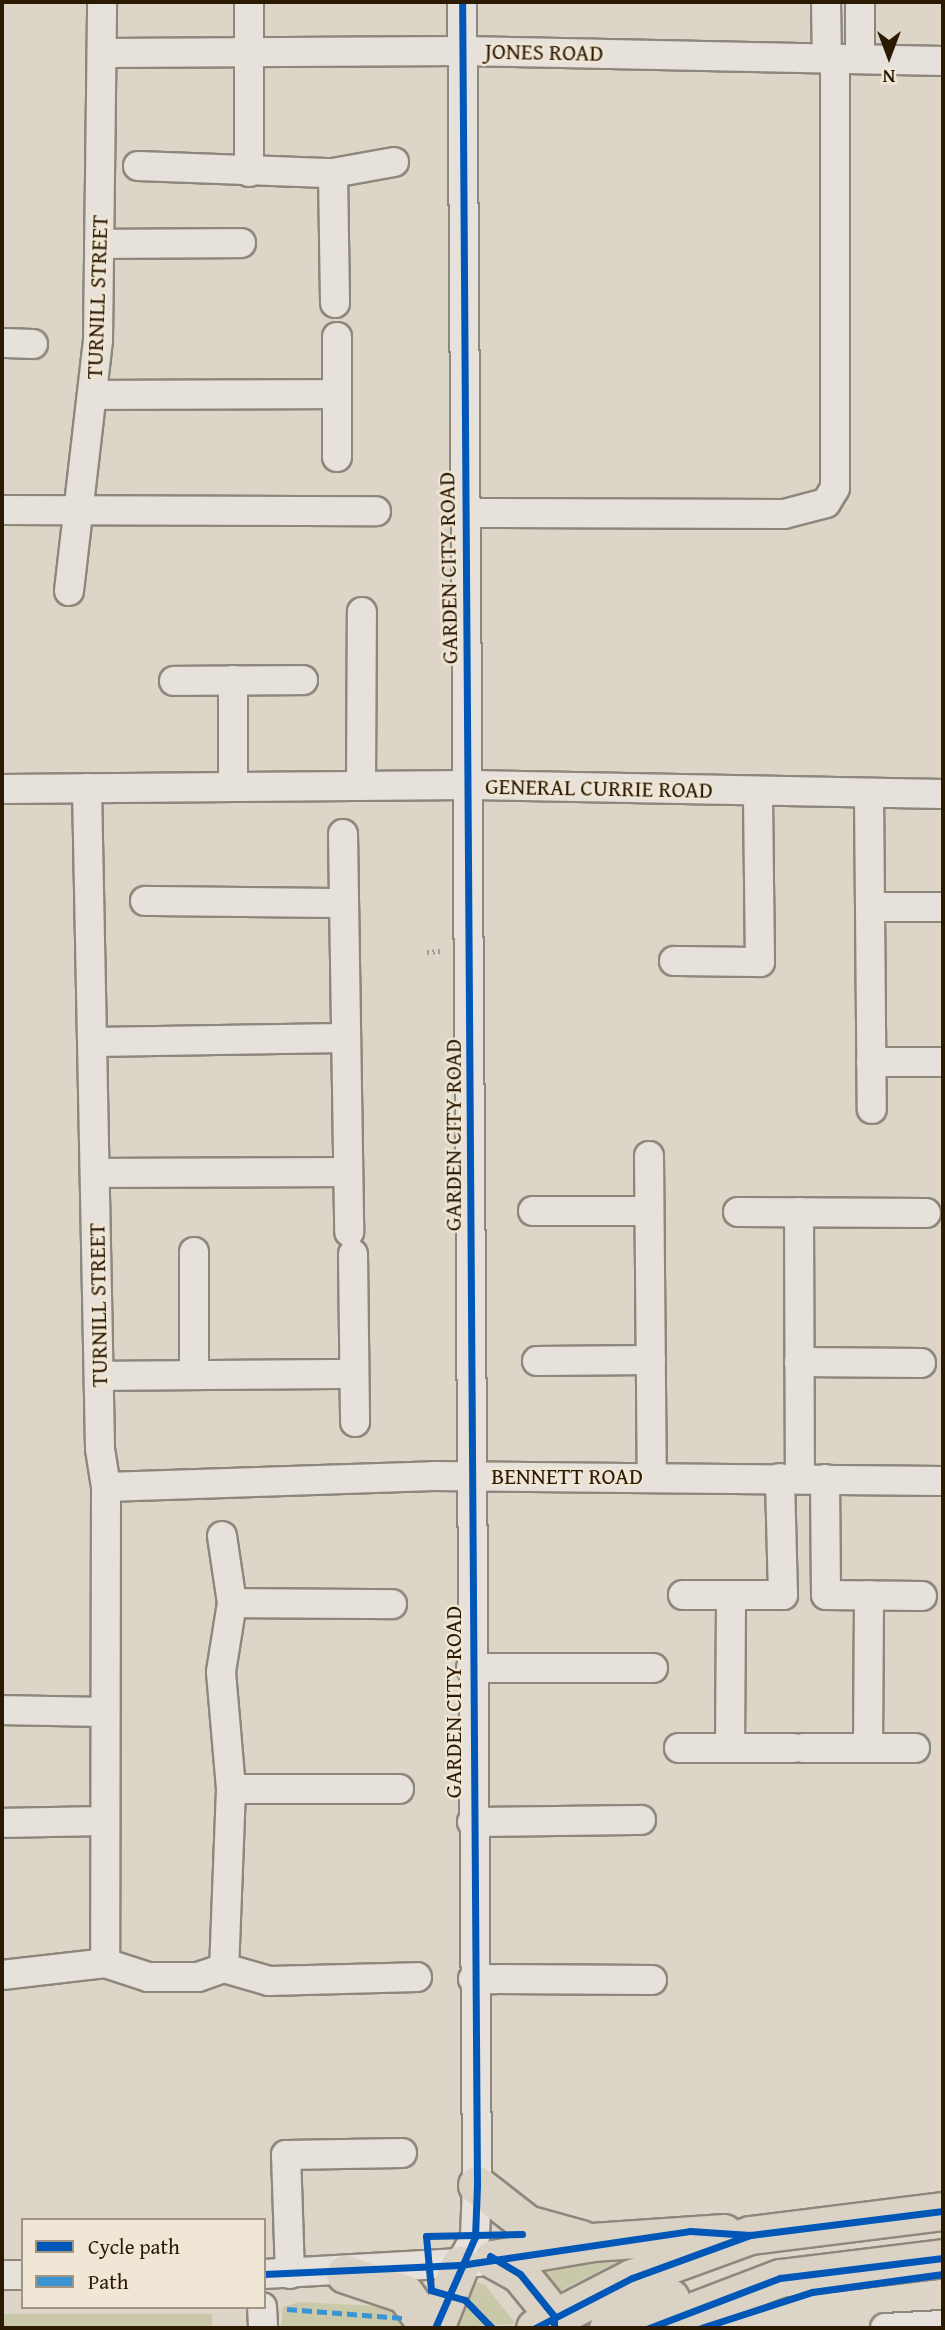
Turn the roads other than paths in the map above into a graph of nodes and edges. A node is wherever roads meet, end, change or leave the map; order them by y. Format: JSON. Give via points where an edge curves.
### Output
{"nodes":[{"id":1,"x":102,"y":2,"type":"edge"},
{"id":2,"x":249,"y":2,"type":"edge"},
{"id":3,"x":462,"y":2,"type":"edge"},
{"id":4,"x":826,"y":2,"type":"edge"},
{"id":5,"x":860,"y":2,"type":"edge"},
{"id":6,"x":249,"y":51,"type":"junction"},
{"id":7,"x":463,"y":51,"type":"junction"},
{"id":8,"x":102,"y":53,"type":"junction"},
{"id":9,"x":840,"y":58,"type":"junction"},
{"id":10,"x":943,"y":61,"type":"edge"},
{"id":11,"x":394,"y":162,"type":"dead end"},
{"id":12,"x":138,"y":166,"type":"dead end"},
{"id":13,"x":249,"y":172,"type":"junction"},
{"id":14,"x":333,"y":173,"type":"junction"},
{"id":15,"x":241,"y":243,"type":"dead end"},
{"id":16,"x":99,"y":244,"type":"junction"},
{"id":17,"x":335,"y":303,"type":"dead end"},
{"id":18,"x":337,"y":337,"type":"dead end"},
{"id":19,"x":2,"y":343,"type":"edge"},
{"id":20,"x":33,"y":344,"type":"dead end"},
{"id":21,"x":337,"y":394,"type":"junction"},
{"id":22,"x":93,"y":395,"type":"junction"},
{"id":23,"x":337,"y":457,"type":"dead end"},
{"id":24,"x":81,"y":509,"type":"junction"},
{"id":25,"x":2,"y":510,"type":"edge"},
{"id":26,"x":376,"y":511,"type":"dead end"},
{"id":27,"x":467,"y":513,"type":"junction"},
{"id":28,"x":69,"y":591,"type":"dead end"},
{"id":29,"x":362,"y":612,"type":"dead end"},
{"id":30,"x":233,"y":680,"type":"junction"},
{"id":31,"x":303,"y":680,"type":"dead end"},
{"id":32,"x":174,"y":681,"type":"dead end"},
{"id":33,"x":470,"y":785,"type":"junction"},
{"id":34,"x":361,"y":786,"type":"junction"},
{"id":35,"x":233,"y":787,"type":"junction"},
{"id":36,"x":87,"y":788,"type":"junction"},
{"id":37,"x":2,"y":789,"type":"edge"},
{"id":38,"x":758,"y":792,"type":"junction"},
{"id":39,"x":869,"y":793,"type":"junction"},
{"id":40,"x":943,"y":794,"type":"edge"},
{"id":41,"x":343,"y":834,"type":"dead end"},
{"id":42,"x":145,"y":901,"type":"dead end"},
{"id":43,"x":343,"y":903,"type":"junction"},
{"id":44,"x":870,"y":907,"type":"junction"},
{"id":45,"x":943,"y":907,"type":"edge"},
{"id":46,"x":674,"y":961,"type":"dead end"},
{"id":47,"x":344,"y":1038,"type":"junction"},
{"id":48,"x":93,"y":1042,"type":"junction"},
{"id":49,"x":872,"y":1062,"type":"junction"},
{"id":50,"x":943,"y":1062,"type":"edge"},
{"id":51,"x":872,"y":1109,"type":"dead end"},
{"id":52,"x":649,"y":1156,"type":"dead end"},
{"id":53,"x":96,"y":1172,"type":"junction"},
{"id":54,"x":347,"y":1172,"type":"junction"},
{"id":55,"x":533,"y":1211,"type":"dead end"},
{"id":56,"x":649,"y":1211,"type":"junction"},
{"id":57,"x":738,"y":1212,"type":"dead end"},
{"id":58,"x":799,"y":1212,"type":"junction"},
{"id":59,"x":926,"y":1213,"type":"dead end"},
{"id":60,"x":194,"y":1252,"type":"dead end"},
{"id":61,"x":651,"y":1360,"type":"junction"},
{"id":62,"x":537,"y":1361,"type":"dead end"},
{"id":63,"x":799,"y":1362,"type":"junction"},
{"id":64,"x":921,"y":1363,"type":"dead end"},
{"id":65,"x":353,"y":1374,"type":"junction"},
{"id":66,"x":194,"y":1375,"type":"junction"},
{"id":67,"x":99,"y":1376,"type":"junction"},
{"id":68,"x":355,"y":1422,"type":"dead end"},
{"id":69,"x":474,"y":1476,"type":"junction"},
{"id":70,"x":652,"y":1476,"type":"junction"},
{"id":71,"x":802,"y":1478,"type":"junction"},
{"id":72,"x":943,"y":1481,"type":"edge"},
{"id":73,"x":106,"y":1487,"type":"junction"},
{"id":74,"x":222,"y":1536,"type":"dead end"},
{"id":75,"x":682,"y":1595,"type":"dead end"},
{"id":76,"x":731,"y":1595,"type":"junction"},
{"id":77,"x":869,"y":1595,"type":"junction"},
{"id":78,"x":922,"y":1596,"type":"dead end"},
{"id":79,"x":232,"y":1603,"type":"junction"},
{"id":80,"x":392,"y":1604,"type":"dead end"},
{"id":81,"x":471,"y":1668,"type":"junction"},
{"id":82,"x":653,"y":1668,"type":"dead end"},
{"id":83,"x":2,"y":1710,"type":"edge"},
{"id":84,"x":103,"y":1712,"type":"junction"},
{"id":85,"x":868,"y":1747,"type":"junction"},
{"id":86,"x":679,"y":1748,"type":"dead end"},
{"id":87,"x":730,"y":1748,"type":"junction"},
{"id":88,"x":915,"y":1748,"type":"dead end"},
{"id":89,"x":231,"y":1789,"type":"junction"},
{"id":90,"x":399,"y":1789,"type":"dead end"},
{"id":91,"x":104,"y":1821,"type":"junction"},
{"id":92,"x":641,"y":1821,"type":"dead end"},
{"id":93,"x":472,"y":1822,"type":"junction"},
{"id":94,"x":2,"y":1823,"type":"edge"},
{"id":95,"x":105,"y":1963,"type":"junction"},
{"id":96,"x":224,"y":1968,"type":"junction"},
{"id":97,"x":2,"y":1975,"type":"edge"},
{"id":98,"x":417,"y":1977,"type":"dead end"},
{"id":99,"x":474,"y":1979,"type":"junction"},
{"id":100,"x":652,"y":1980,"type":"dead end"},
{"id":101,"x":402,"y":2153,"type":"dead end"},
{"id":102,"x":477,"y":2185,"type":"junction"},
{"id":103,"x":943,"y":2211,"type":"edge"},
{"id":104,"x":750,"y":2235,"type":"junction"},
{"id":105,"x":592,"y":2242,"type":"junction"},
{"id":106,"x":476,"y":2254,"type":"junction"},
{"id":107,"x":943,"y":2258,"type":"edge"},
{"id":108,"x":277,"y":2274,"type":"edge"},
{"id":109,"x":345,"y":2274,"type":"junction"},
{"id":110,"x":2,"y":2275,"type":"edge"},
{"id":111,"x":21,"y":2275,"type":"edge"},
{"id":112,"x":780,"y":2278,"type":"junction"},
{"id":113,"x":262,"y":2309,"type":"edge"},
{"id":114,"x":544,"y":2325,"type":"edge"},
{"id":115,"x":943,"y":2325,"type":"edge"},
{"id":116,"x":263,"y":2328,"type":"edge"},
{"id":117,"x":429,"y":2328,"type":"edge"},
{"id":118,"x":435,"y":2328,"type":"edge"},
{"id":119,"x":608,"y":2328,"type":"edge"},
{"id":120,"x":649,"y":2328,"type":"edge"},
{"id":121,"x":884,"y":2328,"type":"edge"}],
"edges":[{"from":1,"to":8,"type":"street","name":"TURNILL STREET"},
{"from":2,"to":6,"type":"street"},
{"from":3,"to":7,"type":"street","name":"GARDEN CITY ROAD"},
{"from":4,"to":9,"type":"street"},
{"from":5,"to":9,"type":"street"},
{"from":6,"to":7,"type":"street","name":"JONES ROAD"},
{"from":6,"to":8,"type":"street","name":"JONES ROAD"},
{"from":6,"to":13,"type":"street"},
{"from":7,"to":9,"type":"street","name":"JONES ROAD"},
{"from":7,"to":27,"type":"street","name":"GARDEN CITY ROAD"},
{"from":8,"to":16,"type":"street","name":"TURNILL STREET"},
{"from":9,"to":10,"type":"street","name":"JONES ROAD"},
{"from":9,"to":27,"type":"street","via":[[835,488],[826,503],[784,514]]},
{"from":11,"to":14,"type":"street"},
{"from":12,"to":13,"type":"street"},
{"from":13,"to":14,"type":"street"},
{"from":14,"to":17,"type":"street"},
{"from":15,"to":16,"type":"street"},
{"from":16,"to":22,"type":"street","name":"TURNILL STREET"},
{"from":18,"to":21,"type":"street"},
{"from":19,"to":20,"type":"street"},
{"from":21,"to":22,"type":"street"},
{"from":21,"to":23,"type":"street"},
{"from":22,"to":24,"type":"street","name":"TURNILL STREET"},
{"from":24,"to":25,"type":"street"},
{"from":24,"to":26,"type":"street"},
{"from":24,"to":28,"type":"street","name":"TURNILL STREET"},
{"from":27,"to":33,"type":"street","name":"GARDEN CITY ROAD"},
{"from":29,"to":34,"type":"street"},
{"from":30,"to":31,"type":"street"},
{"from":30,"to":32,"type":"street"},
{"from":30,"to":35,"type":"street"},
{"from":33,"to":34,"type":"street","name":"GENERAL CURRIE ROAD"},
{"from":33,"to":38,"type":"street","name":"GENERAL CURRIE ROAD"},
{"from":33,"to":69,"type":"street","name":"GARDEN CITY ROAD"},
{"from":34,"to":35,"type":"street","name":"GENERAL CURRIE ROAD"},
{"from":35,"to":36,"type":"street","name":"GENERAL CURRIE ROAD"},
{"from":36,"to":37,"type":"street","name":"GENERAL CURRIE ROAD"},
{"from":36,"to":48,"type":"street","name":"TURNILL STREET"},
{"from":38,"to":39,"type":"street","name":"GENERAL CURRIE ROAD"},
{"from":38,"to":46,"type":"street","via":[[760,962]]},
{"from":39,"to":40,"type":"street","name":"GENERAL CURRIE ROAD"},
{"from":39,"to":44,"type":"street"},
{"from":41,"to":43,"type":"street"},
{"from":42,"to":43,"type":"street"},
{"from":43,"to":47,"type":"street"},
{"from":44,"to":45,"type":"street"},
{"from":44,"to":49,"type":"street"},
{"from":47,"to":48,"type":"street"},
{"from":47,"to":54,"type":"street"},
{"from":48,"to":53,"type":"street","name":"TURNILL STREET"},
{"from":49,"to":50,"type":"street"},
{"from":49,"to":51,"type":"street"},
{"from":52,"to":56,"type":"street"},
{"from":53,"to":54,"type":"street"},
{"from":53,"to":67,"type":"street","name":"TURNILL STREET"},
{"from":54,"to":65,"type":"street"},
{"from":55,"to":56,"type":"street"},
{"from":56,"to":61,"type":"street"},
{"from":57,"to":58,"type":"street"},
{"from":58,"to":59,"type":"street"},
{"from":58,"to":63,"type":"street"},
{"from":60,"to":66,"type":"street"},
{"from":61,"to":62,"type":"street"},
{"from":61,"to":70,"type":"street"},
{"from":63,"to":64,"type":"street"},
{"from":63,"to":71,"type":"street"},
{"from":65,"to":66,"type":"street"},
{"from":65,"to":68,"type":"street"},
{"from":66,"to":67,"type":"street"},
{"from":67,"to":73,"type":"street","name":"TURNILL STREET"},
{"from":69,"to":70,"type":"street","name":"BENNETT ROAD"},
{"from":69,"to":73,"type":"street","name":"BENNETT ROAD"},
{"from":69,"to":81,"type":"street","name":"GARDEN CITY ROAD"},
{"from":70,"to":71,"type":"street","name":"BENNETT ROAD"},
{"from":71,"to":72,"type":"street","name":"BENNETT ROAD"},
{"from":71,"to":76,"type":"street","via":[[783,1595]]},
{"from":71,"to":77,"type":"street","via":[[826,1595]]},
{"from":73,"to":84,"type":"street","name":"TURNILL STREET"},
{"from":74,"to":79,"type":"street"},
{"from":75,"to":76,"type":"street"},
{"from":76,"to":87,"type":"street"},
{"from":77,"to":78,"type":"street"},
{"from":77,"to":85,"type":"street"},
{"from":79,"to":80,"type":"street"},
{"from":79,"to":89,"type":"street","via":[[221,1672]]},
{"from":81,"to":82,"type":"street"},
{"from":81,"to":93,"type":"street","name":"GARDEN CITY ROAD"},
{"from":83,"to":84,"type":"street"},
{"from":84,"to":91,"type":"street","name":"TURNILL STREET"},
{"from":85,"to":87,"type":"street"},
{"from":85,"to":88,"type":"street"},
{"from":86,"to":87,"type":"street"},
{"from":89,"to":90,"type":"street"},
{"from":89,"to":96,"type":"street"},
{"from":91,"to":94,"type":"street"},
{"from":91,"to":95,"type":"street","name":"TURNILL STREET"},
{"from":92,"to":93,"type":"street"},
{"from":93,"to":99,"type":"street","name":"GARDEN CITY ROAD"},
{"from":95,"to":96,"type":"street","via":[[148,1977],[198,1978]]},
{"from":95,"to":97,"type":"street"},
{"from":96,"to":98,"type":"street","via":[[269,1981]]},
{"from":99,"to":100,"type":"street"},
{"from":99,"to":102,"type":"street","name":"GARDEN CITY ROAD"},
{"from":101,"to":108,"type":"street","via":[[286,2155]]},
{"from":102,"to":105,"type":"main road","via":[[527,2224]]},
{"from":102,"to":106,"type":"street","name":"GARDEN CITY ROAD"},
{"from":103,"to":104,"type":"main road"},
{"from":104,"to":105,"type":"main road","via":[[690,2231]]},
{"from":104,"to":114,"type":"main road","via":[[632,2278]]},
{"from":105,"to":106,"type":"main road"},
{"from":106,"to":109,"type":"street"},
{"from":106,"to":114,"type":"main road","via":[[520,2274]]},
{"from":106,"to":118,"type":"main road"},
{"from":107,"to":112,"type":"main road"},
{"from":108,"to":109,"type":"street"},
{"from":109,"to":117,"type":"main road","via":[[405,2294]]},
{"from":110,"to":111,"type":"street"},
{"from":112,"to":119,"type":"main road","via":[[740,2271]]},
{"from":112,"to":120,"type":"main road"},
{"from":113,"to":116,"type":"street"},
{"from":115,"to":121,"type":"street"}]}
